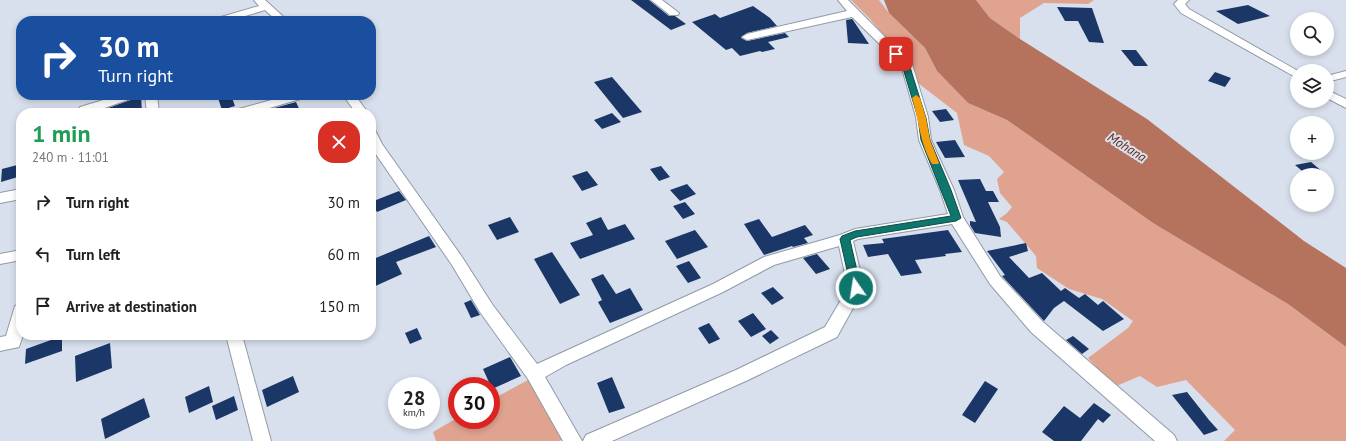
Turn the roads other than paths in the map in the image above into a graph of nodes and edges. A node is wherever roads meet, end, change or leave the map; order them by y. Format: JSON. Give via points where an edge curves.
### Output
{"nodes":[{"id":1,"x":656,"y":0,"type":"edge"},
{"id":2,"x":843,"y":0,"type":"edge"},
{"id":3,"x":1184,"y":0,"type":"edge"},
{"id":4,"x":262,"y":3,"type":"edge"},
{"id":5,"x":674,"y":13,"type":"dead end"},
{"id":6,"x":854,"y":13,"type":"junction"},
{"id":7,"x":230,"y":16,"type":"edge"},
{"id":8,"x":277,"y":16,"type":"edge"},
{"id":9,"x":747,"y":37,"type":"dead end"},
{"id":10,"x":1290,"y":71,"type":"edge"},
{"id":11,"x":1346,"y":74,"type":"edge"},
{"id":12,"x":1334,"y":77,"type":"edge"},
{"id":13,"x":1334,"y":97,"type":"edge"},
{"id":14,"x":116,"y":100,"type":"edge"},
{"id":15,"x":285,"y":100,"type":"edge"},
{"id":16,"x":1346,"y":104,"type":"edge"},
{"id":17,"x":90,"y":108,"type":"edge"},
{"id":18,"x":257,"y":108,"type":"edge"},
{"id":19,"x":376,"y":145,"type":"edge"},
{"id":20,"x":16,"y":195,"type":"edge"},
{"id":21,"x":0,"y":198,"type":"edge"},
{"id":22,"x":956,"y":218,"type":"junction"},
{"id":23,"x":845,"y":239,"type":"junction"},
{"id":24,"x":16,"y":256,"type":"edge"},
{"id":25,"x":0,"y":260,"type":"edge"},
{"id":26,"x":16,"y":330,"type":"edge"},
{"id":27,"x":235,"y":340,"type":"edge"},
{"id":28,"x":0,"y":344,"type":"edge"},
{"id":29,"x":534,"y":374,"type":"junction"},
{"id":30,"x":262,"y":441,"type":"edge"},
{"id":31,"x":573,"y":441,"type":"edge"},
{"id":32,"x":592,"y":441,"type":"edge"},
{"id":33,"x":1168,"y":441,"type":"edge"}],
"edges":[{"from":1,"to":5,"type":"street"},
{"from":2,"to":6,"type":"street"},
{"from":3,"to":10,"type":"street","via":[[1180,4],[1185,11]]},
{"from":4,"to":7,"type":"street"},
{"from":4,"to":8,"type":"street"},
{"from":6,"to":9,"type":"street"},
{"from":6,"to":22,"type":"street","via":[[906,64],[926,140]]},
{"from":11,"to":12,"type":"street"},
{"from":13,"to":16,"type":"street"},
{"from":14,"to":17,"type":"street"},
{"from":15,"to":18,"type":"street"},
{"from":19,"to":29,"type":"street","via":[[457,261],[486,308]]},
{"from":20,"to":21,"type":"street"},
{"from":22,"to":23,"type":"street","via":[[855,234]]},
{"from":22,"to":33,"type":"street","via":[[995,280],[1038,327]]},
{"from":23,"to":29,"type":"street","via":[[769,261],[718,288]]},
{"from":23,"to":32,"type":"street","via":[[856,288],[831,332],[742,375]]},
{"from":24,"to":25,"type":"street"},
{"from":26,"to":28,"type":"street","via":[[13,342]]},
{"from":27,"to":30,"type":"street"},
{"from":29,"to":31,"type":"street"}]}
